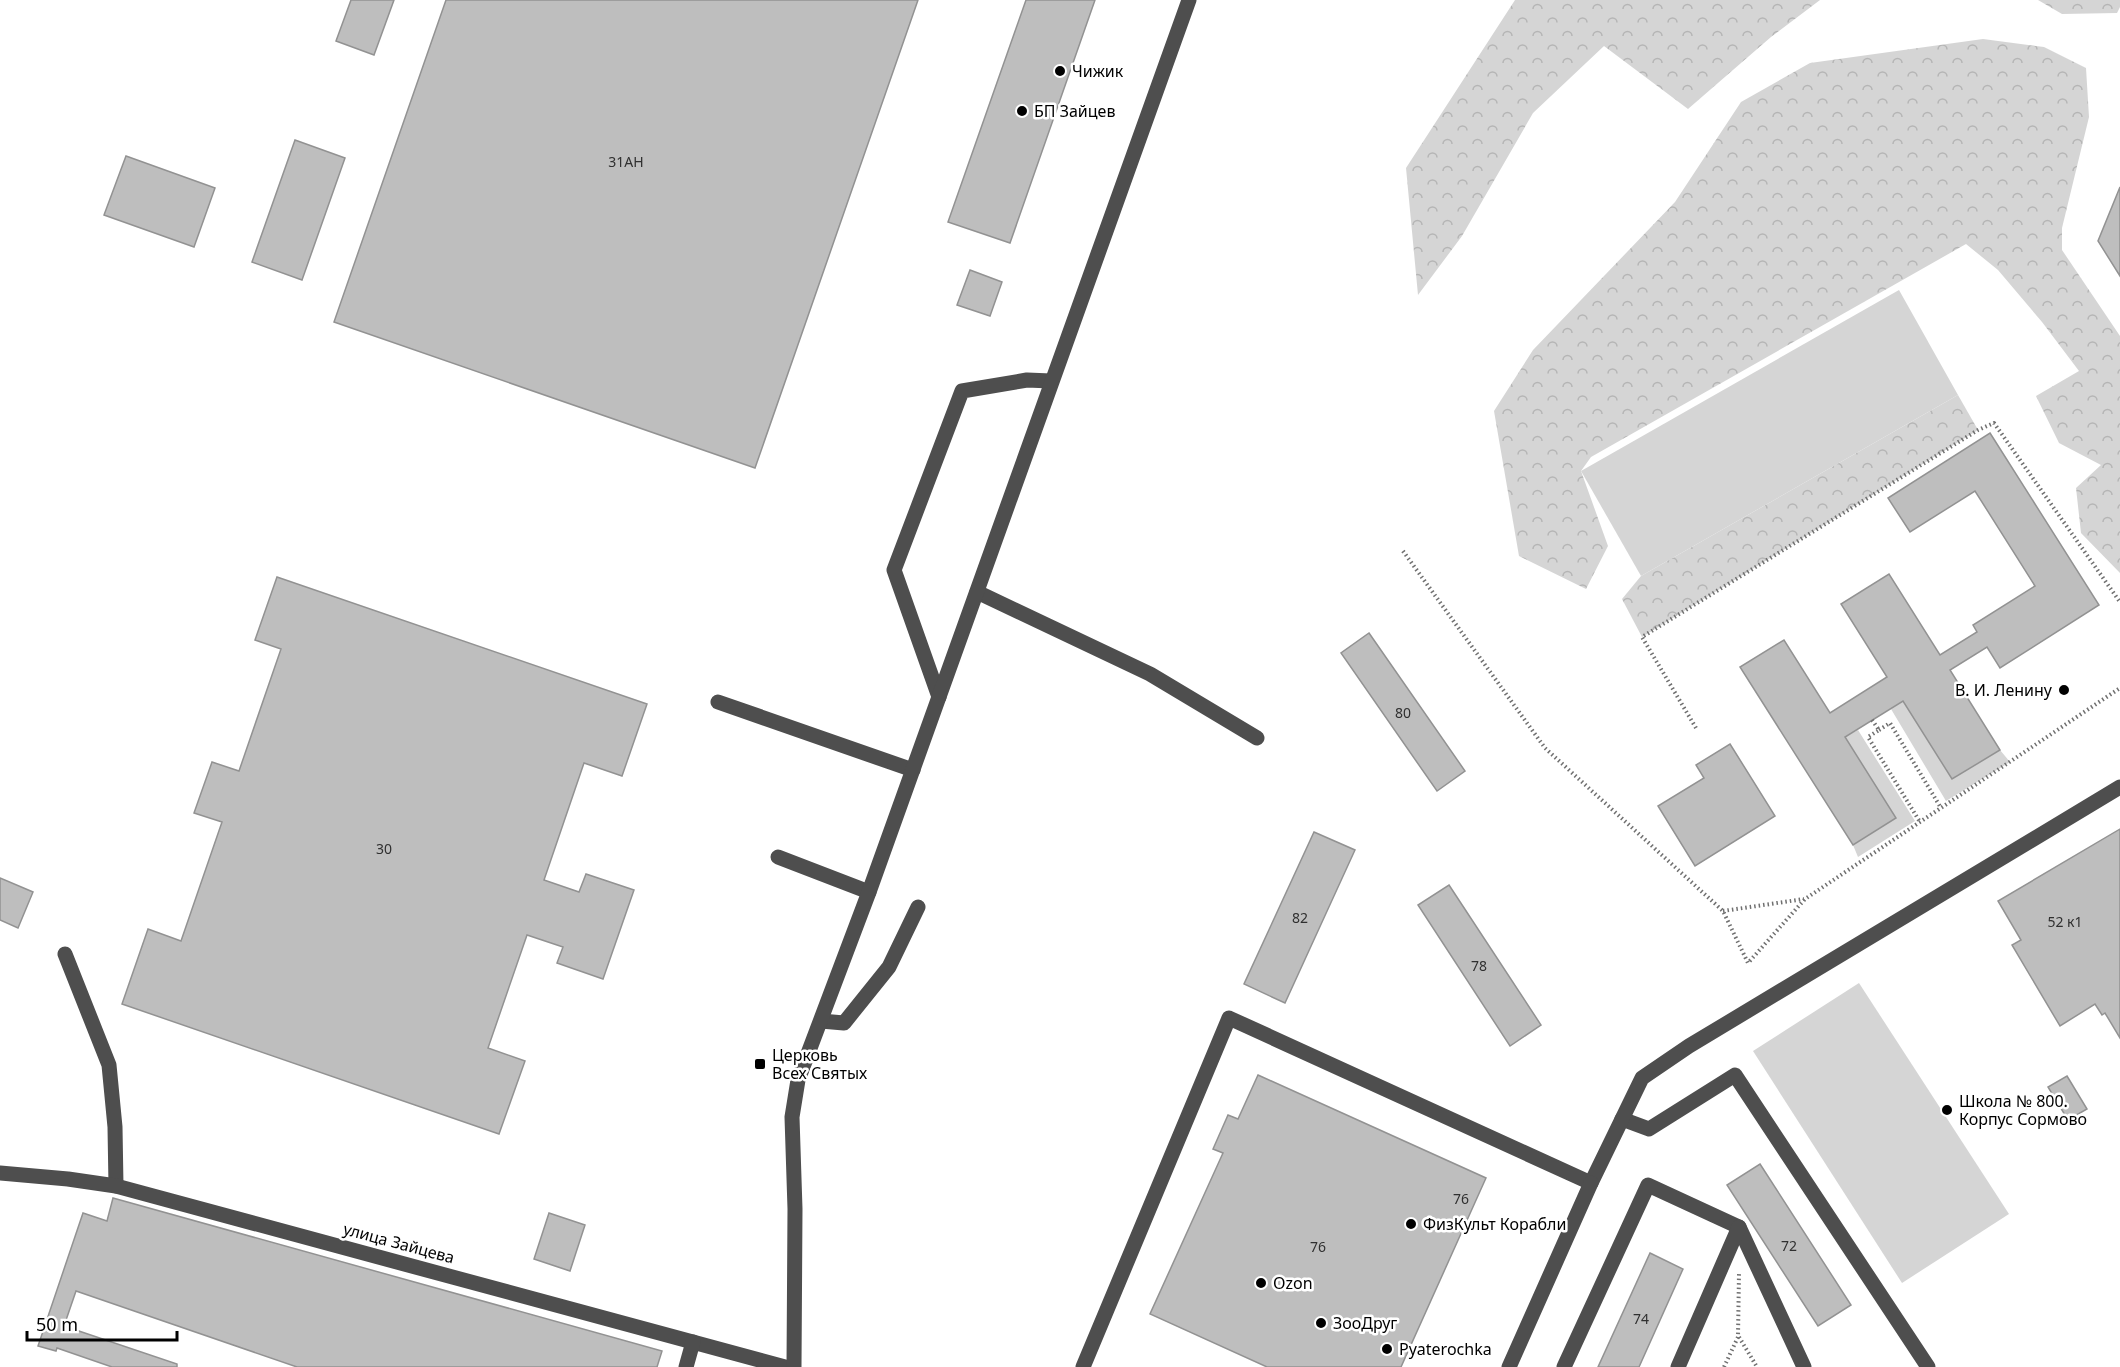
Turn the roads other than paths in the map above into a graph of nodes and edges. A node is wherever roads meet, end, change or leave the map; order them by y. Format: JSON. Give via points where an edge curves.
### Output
{"nodes":[{"id":1,"x":1189,"y":0,"type":"edge"},
{"id":2,"x":1051,"y":381,"type":"junction"},
{"id":3,"x":977,"y":591,"type":"junction"},
{"id":4,"x":939,"y":698,"type":"junction"},
{"id":5,"x":718,"y":702,"type":"dead end"},
{"id":6,"x":1257,"y":738,"type":"dead end"},
{"id":7,"x":913,"y":770,"type":"junction"},
{"id":8,"x":2120,"y":787,"type":"edge"},
{"id":9,"x":778,"y":857,"type":"dead end"},
{"id":10,"x":869,"y":892,"type":"junction"},
{"id":11,"x":918,"y":907,"type":"dead end"},
{"id":12,"x":65,"y":954,"type":"dead end"},
{"id":13,"x":821,"y":1021,"type":"junction"},
{"id":14,"x":1622,"y":1119,"type":"junction"},
{"id":15,"x":0,"y":1173,"type":"edge"},
{"id":16,"x":1591,"y":1183,"type":"junction"},
{"id":17,"x":116,"y":1186,"type":"junction"},
{"id":18,"x":1739,"y":1227,"type":"junction"},
{"id":19,"x":693,"y":1342,"type":"junction"},
{"id":20,"x":686,"y":1367,"type":"edge"},
{"id":21,"x":785,"y":1367,"type":"edge"},
{"id":22,"x":794,"y":1367,"type":"edge"},
{"id":23,"x":1083,"y":1367,"type":"edge"},
{"id":24,"x":1509,"y":1367,"type":"edge"},
{"id":25,"x":1564,"y":1367,"type":"edge"},
{"id":26,"x":1678,"y":1367,"type":"edge"},
{"id":27,"x":1804,"y":1367,"type":"edge"},
{"id":28,"x":1928,"y":1367,"type":"edge"}],
"edges":[{"from":1,"to":2,"type":"street"},
{"from":2,"to":3,"type":"street"},
{"from":2,"to":4,"type":"street","via":[[1027,380],[962,391],[894,570]]},
{"from":3,"to":4,"type":"street"},
{"from":3,"to":6,"type":"street","via":[[1150,675]]},
{"from":4,"to":7,"type":"street"},
{"from":5,"to":7,"type":"street"},
{"from":7,"to":10,"type":"street"},
{"from":8,"to":14,"type":"street","via":[[1661,1065],[1642,1078]]},
{"from":9,"to":10,"type":"street"},
{"from":10,"to":13,"type":"street"},
{"from":11,"to":13,"type":"street","via":[[889,967],[844,1023]]},
{"from":12,"to":17,"type":"street","via":[[109,1065]]},
{"from":13,"to":22,"type":"street","via":[[798,1080],[792,1117]]},
{"from":14,"to":16,"type":"street"},
{"from":14,"to":28,"type":"street","via":[[1649,1129],[1735,1075]]},
{"from":15,"to":17,"type":"street","name":"улица Зайцева"},
{"from":16,"to":23,"type":"street","via":[[1229,1018]]},
{"from":16,"to":24,"type":"street"},
{"from":17,"to":19,"type":"street","name":"улица Зайцева"},
{"from":18,"to":25,"type":"street","via":[[1648,1185]]},
{"from":18,"to":26,"type":"street"},
{"from":18,"to":27,"type":"street"},
{"from":19,"to":20,"type":"street"},
{"from":19,"to":21,"type":"street","name":"улица Зайцева"}]}
